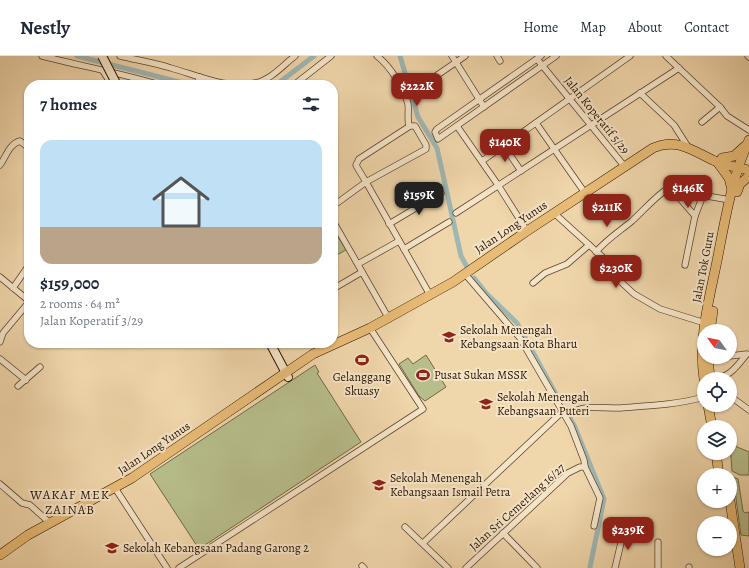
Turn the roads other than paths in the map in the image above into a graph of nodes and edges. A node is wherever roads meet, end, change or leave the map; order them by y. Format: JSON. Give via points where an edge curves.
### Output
{"nodes":[{"id":1,"x":42,"y":56,"type":"edge"},
{"id":2,"x":102,"y":56,"type":"edge"},
{"id":3,"x":120,"y":56,"type":"edge"},
{"id":4,"x":294,"y":56,"type":"edge"},
{"id":5,"x":331,"y":56,"type":"edge"},
{"id":6,"x":377,"y":56,"type":"edge"},
{"id":7,"x":452,"y":56,"type":"edge"},
{"id":8,"x":465,"y":56,"type":"edge"},
{"id":9,"x":556,"y":56,"type":"edge"},
{"id":10,"x":630,"y":56,"type":"edge"},
{"id":11,"x":666,"y":56,"type":"edge"},
{"id":12,"x":539,"y":57,"type":"edge"},
{"id":13,"x":456,"y":62,"type":"junction"},
{"id":14,"x":543,"y":66,"type":"junction"},
{"id":15,"x":679,"y":68,"type":"junction"},
{"id":16,"x":103,"y":71,"type":"junction"},
{"id":17,"x":109,"y":80,"type":"edge"},
{"id":18,"x":114,"y":80,"type":"edge"},
{"id":19,"x":144,"y":80,"type":"edge"},
{"id":20,"x":196,"y":80,"type":"edge"},
{"id":21,"x":264,"y":80,"type":"edge"},
{"id":22,"x":300,"y":80,"type":"edge"},
{"id":23,"x":640,"y":93,"type":"junction"},
{"id":24,"x":404,"y":94,"type":"junction"},
{"id":25,"x":570,"y":99,"type":"junction"},
{"id":26,"x":480,"y":100,"type":"junction"},
{"id":27,"x":484,"y":107,"type":"junction"},
{"id":28,"x":720,"y":107,"type":"junction"},
{"id":29,"x":702,"y":122,"type":"dead end"},
{"id":30,"x":536,"y":123,"type":"junction"},
{"id":31,"x":591,"y":125,"type":"junction"},
{"id":32,"x":409,"y":126,"type":"junction"},
{"id":33,"x":457,"y":126,"type":"junction"},
{"id":34,"x":749,"y":130,"type":"edge"},
{"id":35,"x":749,"y":140,"type":"edge"},
{"id":36,"x":24,"y":145,"type":"edge"},
{"id":37,"x":504,"y":146,"type":"junction"},
{"id":38,"x":688,"y":147,"type":"junction"},
{"id":39,"x":554,"y":149,"type":"junction"},
{"id":40,"x":749,"y":152,"type":"edge"},
{"id":41,"x":719,"y":160,"type":"junction"},
{"id":42,"x":482,"y":161,"type":"junction"},
{"id":43,"x":0,"y":165,"type":"edge"},
{"id":44,"x":625,"y":167,"type":"junction"},
{"id":45,"x":745,"y":168,"type":"edge"},
{"id":46,"x":521,"y":171,"type":"junction"},
{"id":47,"x":366,"y":182,"type":"junction"},
{"id":48,"x":498,"y":185,"type":"junction"},
{"id":49,"x":441,"y":193,"type":"dead end"},
{"id":50,"x":585,"y":193,"type":"junction"},
{"id":51,"x":733,"y":194,"type":"junction"},
{"id":52,"x":338,"y":202,"type":"edge"},
{"id":53,"x":456,"y":213,"type":"dead end"},
{"id":54,"x":554,"y":213,"type":"junction"},
{"id":55,"x":695,"y":216,"type":"junction"},
{"id":56,"x":449,"y":222,"type":"dead end"},
{"id":57,"x":389,"y":224,"type":"junction"},
{"id":58,"x":338,"y":230,"type":"edge"},
{"id":59,"x":527,"y":230,"type":"junction"},
{"id":60,"x":399,"y":240,"type":"junction"},
{"id":61,"x":589,"y":245,"type":"junction"},
{"id":62,"x":404,"y":248,"type":"junction"},
{"id":63,"x":596,"y":252,"type":"junction"},
{"id":64,"x":358,"y":264,"type":"junction"},
{"id":65,"x":685,"y":265,"type":"dead end"},
{"id":66,"x":24,"y":272,"type":"edge"},
{"id":67,"x":362,"y":272,"type":"junction"},
{"id":68,"x":465,"y":274,"type":"junction"},
{"id":69,"x":0,"y":278,"type":"edge"},
{"id":70,"x":533,"y":283,"type":"dead end"},
{"id":71,"x":338,"y":286,"type":"edge"},
{"id":72,"x":13,"y":288,"type":"junction"},
{"id":73,"x":430,"y":295,"type":"junction"},
{"id":74,"x":24,"y":297,"type":"edge"},
{"id":75,"x":24,"y":307,"type":"edge"},
{"id":76,"x":389,"y":319,"type":"junction"},
{"id":77,"x":705,"y":323,"type":"junction"},
{"id":78,"x":711,"y":324,"type":"edge"},
{"id":79,"x":370,"y":328,"type":"junction"},
{"id":80,"x":0,"y":342,"type":"edge"},
{"id":81,"x":338,"y":342,"type":"edge"},
{"id":82,"x":273,"y":348,"type":"edge"},
{"id":83,"x":277,"y":348,"type":"edge"},
{"id":84,"x":327,"y":348,"type":"edge"},
{"id":85,"x":747,"y":354,"type":"edge"},
{"id":86,"x":737,"y":355,"type":"edge"},
{"id":87,"x":0,"y":359,"type":"edge"},
{"id":88,"x":40,"y":367,"type":"dead end"},
{"id":89,"x":706,"y":372,"type":"edge"},
{"id":90,"x":731,"y":372,"type":"edge"},
{"id":91,"x":289,"y":373,"type":"junction"},
{"id":92,"x":26,"y":380,"type":"junction"},
{"id":93,"x":18,"y":386,"type":"dead end"},
{"id":94,"x":697,"y":399,"type":"edge"},
{"id":95,"x":737,"y":401,"type":"edge"},
{"id":96,"x":749,"y":410,"type":"edge"},
{"id":97,"x":562,"y":412,"type":"junction"},
{"id":98,"x":572,"y":412,"type":"dead end"},
{"id":99,"x":586,"y":467,"type":"junction"},
{"id":100,"x":0,"y":484,"type":"edge"},
{"id":101,"x":115,"y":488,"type":"junction"},
{"id":102,"x":731,"y":508,"type":"edge"},
{"id":103,"x":50,"y":523,"type":"junction"},
{"id":104,"x":594,"y":526,"type":"dead end"},
{"id":105,"x":406,"y":527,"type":"dead end"},
{"id":106,"x":624,"y":530,"type":"dead end"},
{"id":107,"x":503,"y":533,"type":"junction"},
{"id":108,"x":658,"y":542,"type":"dead end"},
{"id":109,"x":423,"y":543,"type":"junction"},
{"id":110,"x":1,"y":553,"type":"edge"},
{"id":111,"x":732,"y":556,"type":"edge"},
{"id":112,"x":168,"y":568,"type":"edge"},
{"id":113,"x":179,"y":568,"type":"edge"},
{"id":114,"x":448,"y":568,"type":"edge"},
{"id":115,"x":466,"y":568,"type":"edge"},
{"id":116,"x":537,"y":568,"type":"edge"},
{"id":117,"x":615,"y":568,"type":"edge"},
{"id":118,"x":658,"y":568,"type":"edge"},
{"id":119,"x":734,"y":568,"type":"edge"},
{"id":120,"x":740,"y":568,"type":"edge"}],
"edges":[{"from":1,"to":16,"type":"street"},
{"from":2,"to":18,"type":"main road","bridge":true},
{"from":3,"to":20,"type":"street","via":[[170,67]]},
{"from":4,"to":21,"type":"street"},
{"from":5,"to":22,"type":"street"},
{"from":6,"to":24,"type":"street","via":[[386,65]]},
{"from":7,"to":13,"type":"street"},
{"from":8,"to":13,"type":"street"},
{"from":9,"to":14,"type":"street"},
{"from":10,"to":25,"type":"street"},
{"from":11,"to":15,"type":"street"},
{"from":12,"to":14,"type":"street","name":"Jalan Koperatif 5/29"},
{"from":12,"to":26,"type":"street"},
{"from":13,"to":24,"type":"street","via":[[413,92]]},
{"from":13,"to":26,"type":"street"},
{"from":14,"to":25,"type":"street","name":"Jalan Koperatif 5/29"},
{"from":14,"to":27,"type":"street"},
{"from":15,"to":23,"type":"street"},
{"from":15,"to":28,"type":"street"},
{"from":16,"to":17,"type":"street"},
{"from":16,"to":19,"type":"street"},
{"from":23,"to":31,"type":"street"},
{"from":23,"to":38,"type":"street","via":[[677,128]]},
{"from":24,"to":32,"type":"street","via":[[408,105]]},
{"from":25,"to":30,"type":"street"},
{"from":25,"to":31,"type":"street","name":"Jalan Koperatif 5/29"},
{"from":26,"to":27,"type":"street"},
{"from":26,"to":33,"type":"street","via":[[437,129],[435,132],[438,139]]},
{"from":27,"to":33,"type":"street"},
{"from":28,"to":29,"type":"street"},
{"from":28,"to":34,"type":"street","via":[[727,116]]},
{"from":30,"to":37,"type":"street"},
{"from":30,"to":39,"type":"street"},
{"from":31,"to":39,"type":"street"},
{"from":31,"to":44,"type":"street","name":"Jalan Koperatif 5/29"},
{"from":32,"to":47,"type":"street","via":[[358,161],[357,167]]},
{"from":32,"to":47,"type":"street","via":[[415,126],[426,149]]},
{"from":33,"to":42,"type":"street"},
{"from":35,"to":41,"type":"main road","via":[[734,156]]},
{"from":35,"to":45,"type":"main road","name":"Jalan Tok Guru"},
{"from":36,"to":43,"type":"street","via":[[18,141]]},
{"from":37,"to":42,"type":"street"},
{"from":37,"to":46,"type":"street"},
{"from":38,"to":41,"type":"main road","name":"Jalan Long Yunus"},
{"from":38,"to":44,"type":"main road","name":"Jalan Long Yunus","via":[[674,143],[660,145]]},
{"from":39,"to":46,"type":"street"},
{"from":39,"to":50,"type":"street"},
{"from":40,"to":45,"type":"main road","name":"Jalan Tok Guru"},
{"from":41,"to":45,"type":"main road","name":"Jalan Long Yunus"},
{"from":41,"to":51,"type":"main road","via":[[727,173]]},
{"from":42,"to":48,"type":"street"},
{"from":44,"to":50,"type":"main road","name":"Jalan Long Yunus"},
{"from":45,"to":51,"type":"main road","name":"Jalan Tok Guru"},
{"from":46,"to":48,"type":"street"},
{"from":47,"to":52,"type":"street"},
{"from":47,"to":57,"type":"street"},
{"from":48,"to":53,"type":"street"},
{"from":48,"to":59,"type":"street"},
{"from":49,"to":57,"type":"street"},
{"from":50,"to":54,"type":"main road","name":"Jalan Long Yunus"},
{"from":51,"to":55,"type":"street","via":[[702,198]]},
{"from":51,"to":77,"type":"main road","name":"Jalan Tok Guru"},
{"from":51,"to":78,"type":"main road","name":"Jalan Tok Guru"},
{"from":54,"to":59,"type":"main road","name":"Jalan Long Yunus"},
{"from":54,"to":61,"type":"street"},
{"from":55,"to":63,"type":"street","via":[[676,194],[667,189],[632,221],[612,235]]},
{"from":55,"to":65,"type":"street"},
{"from":56,"to":62,"type":"street"},
{"from":57,"to":60,"type":"street"},
{"from":58,"to":64,"type":"street"},
{"from":59,"to":68,"type":"main road","name":"Jalan Long Yunus"},
{"from":60,"to":62,"type":"street"},
{"from":60,"to":64,"type":"street"},
{"from":61,"to":63,"type":"street"},
{"from":61,"to":70,"type":"street","via":[[567,264],[545,273]]},
{"from":62,"to":73,"type":"street"},
{"from":63,"to":77,"type":"street","via":[[608,262],[626,287],[643,300],[660,309]]},
{"from":64,"to":67,"type":"street"},
{"from":66,"to":72,"type":"street"},
{"from":67,"to":71,"type":"street"},
{"from":67,"to":76,"type":"street"},
{"from":68,"to":73,"type":"main road","name":"Jalan Long Yunus"},
{"from":68,"to":97,"type":"street","via":[[520,338]]},
{"from":69,"to":72,"type":"street"},
{"from":72,"to":74,"type":"street"},
{"from":73,"to":76,"type":"main road","name":"Jalan Long Yunus"},
{"from":75,"to":80,"type":"street","via":[[3,333]]},
{"from":76,"to":79,"type":"main road","name":"Jalan Long Yunus"},
{"from":77,"to":89,"type":"main road","name":"Jalan Tok Guru","via":[[702,353]]},
{"from":79,"to":81,"type":"main road","name":"Jalan Long Yunus"},
{"from":79,"to":113,"type":"street","via":[[423,409]]},
{"from":82,"to":91,"type":"main road"},
{"from":83,"to":91,"type":"main road"},
{"from":84,"to":91,"type":"main road","name":"Jalan Long Yunus"},
{"from":85,"to":86,"type":"street"},
{"from":85,"to":90,"type":"street"},
{"from":87,"to":92,"type":"street"},
{"from":88,"to":92,"type":"street"},
{"from":91,"to":101,"type":"main road","name":"Jalan Long Yunus","via":[[262,387],[248,400]]},
{"from":92,"to":93,"type":"street"},
{"from":94,"to":98,"type":"street","via":[[616,408],[588,407]]},
{"from":95,"to":96,"type":"street"},
{"from":97,"to":99,"type":"street","via":[[572,429]]},
{"from":97,"to":109,"type":"street"},
{"from":99,"to":104,"type":"street","via":[[600,500]]},
{"from":99,"to":107,"type":"street","name":"Jalan Sri Cemerlang 16/27","via":[[568,473]]},
{"from":100,"to":103,"type":"street"},
{"from":101,"to":103,"type":"main road","name":"Jalan Long Yunus"},
{"from":101,"to":112,"type":"street"},
{"from":102,"to":120,"type":"main road"},
{"from":103,"to":110,"type":"main road","name":"Jalan Long Yunus"},
{"from":105,"to":109,"type":"street"},
{"from":106,"to":117,"type":"street"},
{"from":107,"to":115,"type":"street","name":"Jalan Sri Cemerlang 16/27"},
{"from":107,"to":116,"type":"street"},
{"from":108,"to":118,"type":"street"},
{"from":109,"to":114,"type":"street"},
{"from":111,"to":119,"type":"main road"}]}
